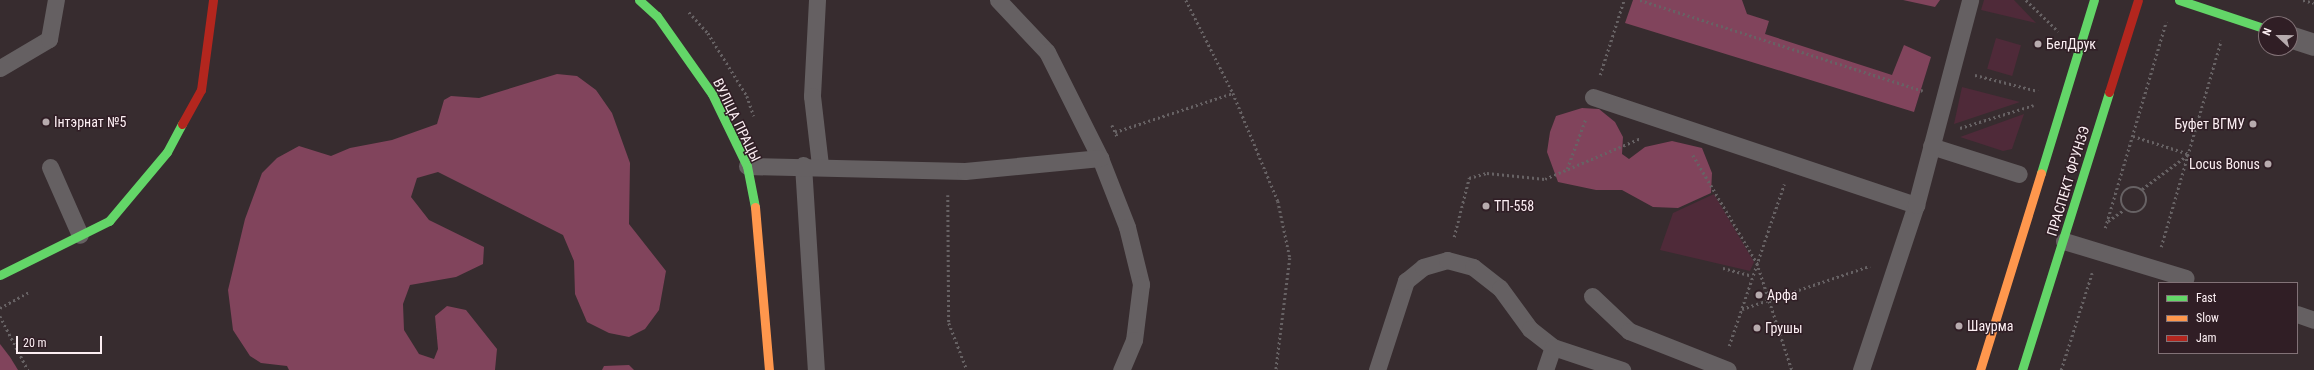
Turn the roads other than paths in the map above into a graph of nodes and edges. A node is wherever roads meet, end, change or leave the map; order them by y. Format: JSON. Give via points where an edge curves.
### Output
{"nodes":[{"id":1,"x":56,"y":0,"type":"edge"},
{"id":2,"x":213,"y":0,"type":"edge"},
{"id":3,"x":639,"y":0,"type":"edge"},
{"id":4,"x":817,"y":0,"type":"edge"},
{"id":5,"x":998,"y":0,"type":"edge"},
{"id":6,"x":1970,"y":0,"type":"edge"},
{"id":7,"x":2094,"y":0,"type":"edge"},
{"id":8,"x":2138,"y":0,"type":"edge"},
{"id":9,"x":2179,"y":0,"type":"edge"},
{"id":10,"x":2258,"y":26,"type":"edge"},
{"id":11,"x":2298,"y":40,"type":"edge"},
{"id":12,"x":2314,"y":45,"type":"edge"},
{"id":13,"x":0,"y":68,"type":"edge"},
{"id":14,"x":1593,"y":97,"type":"road end"},
{"id":15,"x":1933,"y":141,"type":"junction"},
{"id":16,"x":1100,"y":158,"type":"junction"},
{"id":17,"x":802,"y":165,"type":"junction"},
{"id":18,"x":820,"y":165,"type":"junction"},
{"id":19,"x":747,"y":166,"type":"junction"},
{"id":20,"x":50,"y":167,"type":"dead end"},
{"id":21,"x":2019,"y":174,"type":"dead end"},
{"id":22,"x":1916,"y":205,"type":"junction"},
{"id":23,"x":80,"y":235,"type":"junction"},
{"id":24,"x":2064,"y":241,"type":"junction"},
{"id":25,"x":0,"y":275,"type":"edge"},
{"id":26,"x":2186,"y":278,"type":"dead end"},
{"id":27,"x":1592,"y":296,"type":"dead end"},
{"id":28,"x":2298,"y":314,"type":"edge"},
{"id":29,"x":2314,"y":320,"type":"edge"},
{"id":30,"x":1553,"y":347,"type":"junction"},
{"id":31,"x":1725,"y":369,"type":"edge"},
{"id":32,"x":769,"y":370,"type":"edge"},
{"id":33,"x":816,"y":370,"type":"edge"},
{"id":34,"x":1121,"y":370,"type":"edge"},
{"id":35,"x":1377,"y":370,"type":"edge"},
{"id":36,"x":1545,"y":370,"type":"edge"},
{"id":37,"x":1622,"y":370,"type":"edge"},
{"id":38,"x":1861,"y":370,"type":"edge"},
{"id":39,"x":1980,"y":370,"type":"edge"},
{"id":40,"x":2022,"y":370,"type":"edge"}],
"edges":[{"from":1,"to":13,"type":"lane","via":[[49,39]]},
{"from":2,"to":23,"type":"street","via":[[201,90],[167,152],[110,221]]},
{"from":3,"to":19,"type":"street","name":"ВУЛІЦА ПРАЦЫ","via":[[657,16],[712,94]]},
{"from":4,"to":18,"type":"lane","via":[[812,96]]},
{"from":5,"to":16,"type":"lane","via":[[1047,52]]},
{"from":6,"to":15,"type":"lane"},
{"from":7,"to":39,"type":"street","name":"ПРАСПЕКТ ФРУНЗЭ"},
{"from":8,"to":24,"type":"street","name":"ПРАСПЕКТ ФРУНЗЭ"},
{"from":9,"to":10,"type":"street"},
{"from":11,"to":12,"type":"street"},
{"from":14,"to":22,"type":"lane"},
{"from":15,"to":21,"type":"lane"},
{"from":15,"to":22,"type":"lane"},
{"from":16,"to":18,"type":"lane","via":[[947,170]]},
{"from":16,"to":34,"type":"lane","via":[[1127,227],[1141,284],[1134,340]]},
{"from":17,"to":18,"type":"lane"},
{"from":17,"to":19,"type":"lane"},
{"from":17,"to":33,"type":"lane"},
{"from":19,"to":32,"type":"street","name":"ВУЛІЦА ПРАЦЫ","via":[[754,206]]},
{"from":20,"to":23,"type":"lane"},
{"from":22,"to":38,"type":"lane"},
{"from":23,"to":25,"type":"street"},
{"from":24,"to":26,"type":"lane"},
{"from":24,"to":40,"type":"street","name":"ПРАСПЕКТ ФРУНЗЭ"},
{"from":27,"to":31,"type":"lane","via":[[1629,331]]},
{"from":28,"to":29,"type":"lane"},
{"from":30,"to":35,"type":"lane","via":[[1530,329],[1500,288],[1473,268],[1447,260],[1423,267],[1406,281]]},
{"from":30,"to":36,"type":"lane"},
{"from":30,"to":37,"type":"lane"}]}
